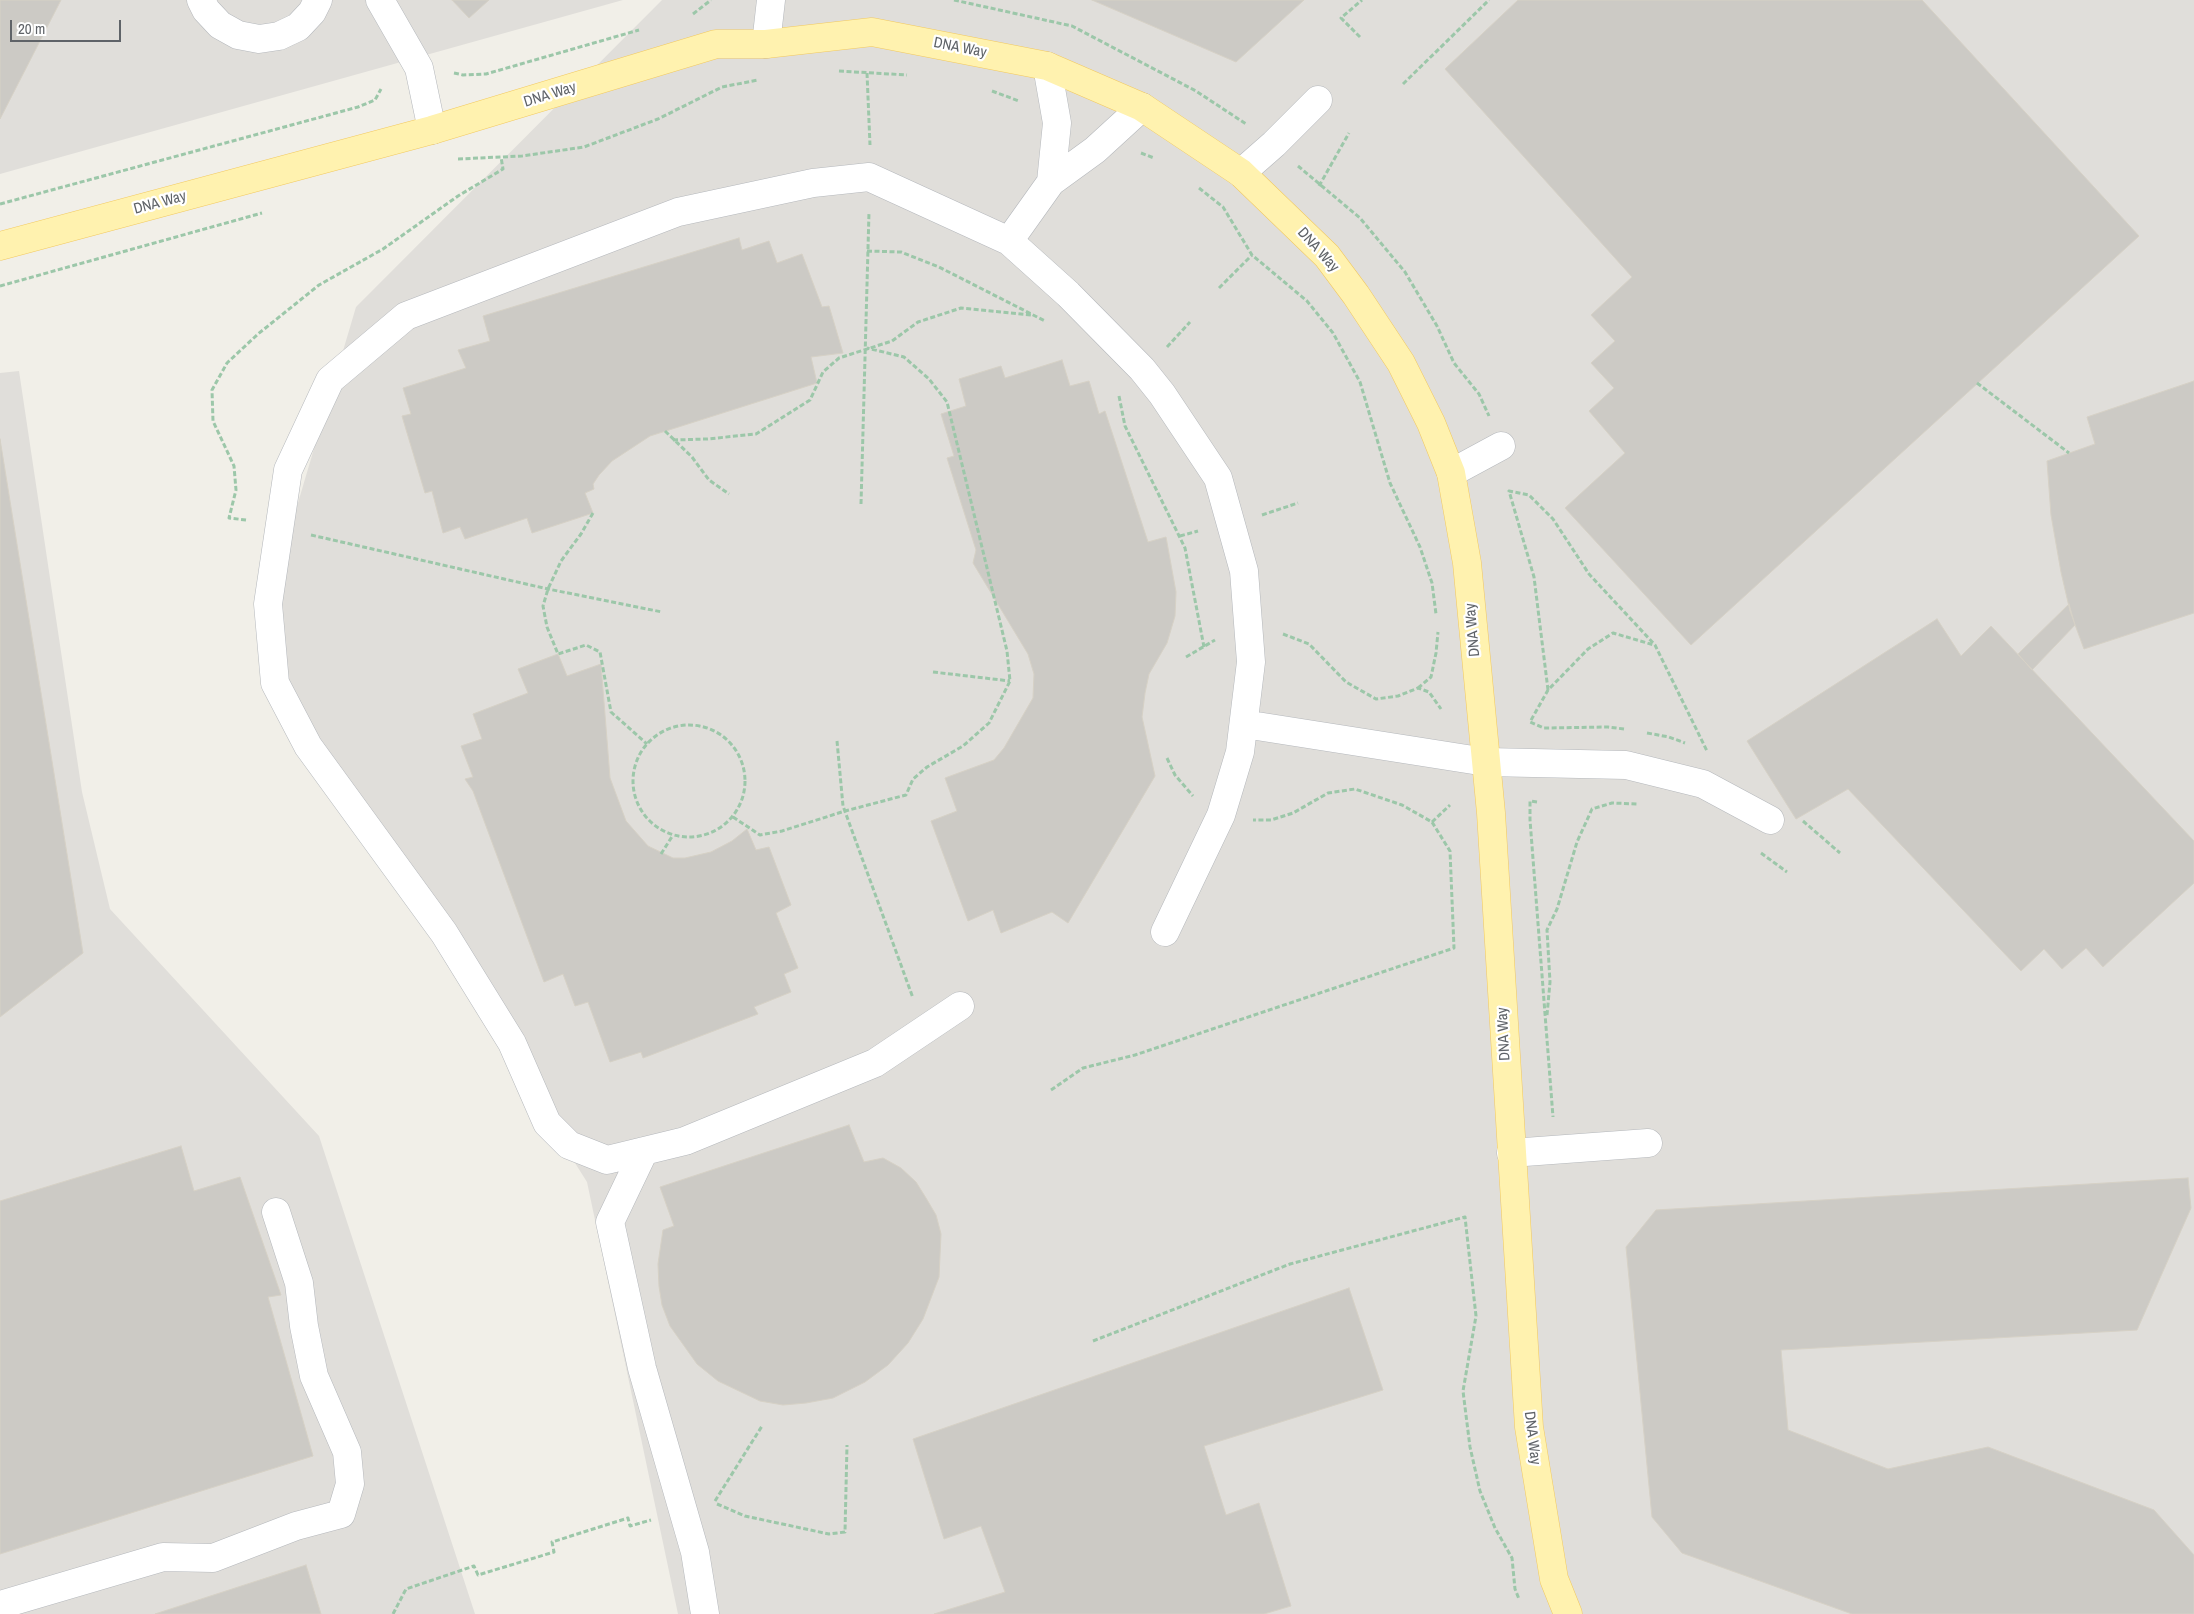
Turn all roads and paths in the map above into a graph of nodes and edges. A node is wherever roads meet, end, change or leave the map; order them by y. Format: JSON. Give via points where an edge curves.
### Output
{"nodes":[{"id":1,"x":201,"y":0,"type":"edge"},
{"id":2,"x":318,"y":0,"type":"edge"},
{"id":3,"x":380,"y":0,"type":"edge"},
{"id":4,"x":711,"y":0,"type":"edge"},
{"id":5,"x":771,"y":0,"type":"edge"},
{"id":6,"x":954,"y":0,"type":"edge"},
{"id":7,"x":1362,"y":0,"type":"edge"},
{"id":8,"x":1489,"y":0,"type":"edge"},
{"id":9,"x":693,"y":14,"type":"dead end"},
{"id":10,"x":646,"y":28,"type":"dead end"},
{"id":11,"x":1360,"y":37,"type":"dead end"},
{"id":12,"x":766,"y":44,"type":"junction"},
{"id":13,"x":1048,"y":66,"type":"junction"},
{"id":14,"x":446,"y":71,"type":"dead end"},
{"id":15,"x":907,"y":75,"type":"dead end"},
{"id":16,"x":1403,"y":84,"type":"dead end"},
{"id":17,"x":722,"y":87,"type":"dead end"},
{"id":18,"x":984,"y":88,"type":"dead end"},
{"id":19,"x":381,"y":89,"type":"dead end"},
{"id":20,"x":1318,"y":100,"type":"dead end"},
{"id":21,"x":1028,"y":105,"type":"dead end"},
{"id":22,"x":1142,"y":107,"type":"junction"},
{"id":23,"x":1247,"y":125,"type":"dead end"},
{"id":24,"x":432,"y":130,"type":"junction"},
{"id":25,"x":1349,"y":133,"type":"dead end"},
{"id":26,"x":1139,"y":153,"type":"dead end"},
{"id":27,"x":870,"y":154,"type":"dead end"},
{"id":28,"x":501,"y":157,"type":"junction"},
{"id":29,"x":1156,"y":158,"type":"dead end"},
{"id":30,"x":456,"y":159,"type":"dead end"},
{"id":31,"x":1293,"y":160,"type":"dead end"},
{"id":32,"x":1241,"y":173,"type":"junction"},
{"id":33,"x":1051,"y":182,"type":"junction"},
{"id":34,"x":1196,"y":186,"type":"dead end"},
{"id":35,"x":1320,"y":186,"type":"junction"},
{"id":36,"x":870,"y":203,"type":"dead end"},
{"id":37,"x":0,"y":204,"type":"edge"},
{"id":38,"x":270,"y":211,"type":"dead end"},
{"id":39,"x":1009,"y":242,"type":"junction"},
{"id":40,"x":0,"y":246,"type":"edge"},
{"id":41,"x":867,"y":251,"type":"junction"},
{"id":42,"x":1252,"y":255,"type":"junction"},
{"id":43,"x":0,"y":286,"type":"edge"},
{"id":44,"x":1219,"y":288,"type":"dead end"},
{"id":45,"x":1190,"y":322,"type":"dead end"},
{"id":46,"x":867,"y":348,"type":"junction"},
{"id":47,"x":1164,"y":351,"type":"dead end"},
{"id":48,"x":1977,"y":383,"type":"dead end"},
{"id":49,"x":1118,"y":387,"type":"dead end"},
{"id":50,"x":665,"y":431,"type":"dead end"},
{"id":51,"x":1497,"y":435,"type":"joint"},
{"id":52,"x":674,"y":440,"type":"junction"},
{"id":53,"x":2069,"y":453,"type":"dead end"},
{"id":54,"x":1451,"y":473,"type":"junction"},
{"id":55,"x":729,"y":494,"type":"dead end"},
{"id":56,"x":1298,"y":503,"type":"dead end"},
{"id":57,"x":861,"y":504,"type":"dead end"},
{"id":58,"x":593,"y":513,"type":"dead end"},
{"id":59,"x":1257,"y":517,"type":"dead end"},
{"id":60,"x":254,"y":522,"type":"dead end"},
{"id":61,"x":310,"y":534,"type":"dead end"},
{"id":62,"x":548,"y":589,"type":"junction"},
{"id":63,"x":662,"y":612,"type":"dead end"},
{"id":64,"x":1437,"y":622,"type":"dead end"},
{"id":65,"x":1438,"y":632,"type":"dead end"},
{"id":66,"x":1282,"y":634,"type":"dead end"},
{"id":67,"x":1218,"y":639,"type":"dead end"},
{"id":68,"x":1655,"y":645,"type":"junction"},
{"id":69,"x":1204,"y":647,"type":"junction"},
{"id":70,"x":1186,"y":657,"type":"dead end"},
{"id":71,"x":934,"y":672,"type":"dead end"},
{"id":72,"x":1010,"y":681,"type":"junction"},
{"id":73,"x":1418,"y":688,"type":"junction"},
{"id":74,"x":1548,"y":690,"type":"junction"},
{"id":75,"x":1441,"y":709,"type":"dead end"},
{"id":76,"x":1530,"y":722,"type":"dead end"},
{"id":77,"x":1244,"y":724,"type":"junction"},
{"id":78,"x":837,"y":741,"type":"dead end"},
{"id":79,"x":647,"y":744,"type":"junction"},
{"id":80,"x":1707,"y":751,"type":"dead end"},
{"id":81,"x":1167,"y":758,"type":"dead end"},
{"id":82,"x":1486,"y":762,"type":"junction"},
{"id":83,"x":1537,"y":802,"type":"dead end"},
{"id":84,"x":1198,"y":803,"type":"dead end"},
{"id":85,"x":1638,"y":804,"type":"dead end"},
{"id":86,"x":1450,"y":805,"type":"dead end"},
{"id":87,"x":845,"y":811,"type":"junction"},
{"id":88,"x":733,"y":817,"type":"junction"},
{"id":89,"x":1248,"y":820,"type":"dead end"},
{"id":90,"x":1770,"y":820,"type":"dead end"},
{"id":91,"x":1432,"y":822,"type":"junction"},
{"id":92,"x":673,"y":835,"type":"junction"},
{"id":93,"x":661,"y":854,"type":"dead end"},
{"id":94,"x":1165,"y":932,"type":"dead end"},
{"id":95,"x":916,"y":1006,"type":"dead end"},
{"id":96,"x":960,"y":1006,"type":"dead end"},
{"id":97,"x":1546,"y":1025,"type":"junction"},
{"id":98,"x":1051,"y":1090,"type":"dead end"},
{"id":99,"x":1553,"y":1117,"type":"dead end"},
{"id":100,"x":1648,"y":1143,"type":"dead end"},
{"id":101,"x":644,"y":1151,"type":"junction"},
{"id":102,"x":1512,"y":1154,"type":"junction"},
{"id":103,"x":276,"y":1212,"type":"dead end"},
{"id":104,"x":1093,"y":1341,"type":"dead end"},
{"id":105,"x":762,"y":1426,"type":"dead end"},
{"id":106,"x":847,"y":1445,"type":"dead end"},
{"id":107,"x":653,"y":1519,"type":"dead end"},
{"id":108,"x":1519,"y":1599,"type":"dead end"},
{"id":109,"x":0,"y":1605,"type":"edge"},
{"id":110,"x":393,"y":1614,"type":"edge"},
{"id":111,"x":705,"y":1614,"type":"edge"},
{"id":112,"x":1568,"y":1614,"type":"edge"}],
"edges":[{"from":1,"to":2,"type":"street","via":[[220,25],[238,35],[259,39],[279,36],[298,27]]},
{"from":3,"to":24,"type":"street","via":[[418,68]]},
{"from":4,"to":9,"type":"path"},
{"from":5,"to":12,"type":"street"},
{"from":6,"to":23,"type":"path","via":[[1072,26],[1196,91]]},
{"from":7,"to":11,"type":"path","via":[[1341,18]]},
{"from":8,"to":16,"type":"path"},
{"from":10,"to":14,"type":"path","via":[[486,74],[463,75]]},
{"from":12,"to":13,"type":"main road","name":"DNA Way","via":[[872,32]]},
{"from":12,"to":24,"type":"main road","name":"DNA Way","via":[[716,44]]},
{"from":13,"to":22,"type":"main road","name":"DNA Way"},
{"from":13,"to":33,"type":"street","via":[[1057,122]]},
{"from":15,"to":27,"type":"path","via":[[868,73]]},
{"from":17,"to":28,"type":"path","via":[[658,119],[584,147]]},
{"from":18,"to":21,"type":"path"},
{"from":19,"to":37,"type":"path","via":[[375,100],[358,107]]},
{"from":20,"to":32,"type":"street"},
{"from":22,"to":32,"type":"main road","name":"DNA Way"},
{"from":22,"to":33,"type":"street","via":[[1095,150]]},
{"from":24,"to":40,"type":"main road","name":"DNA Way"},
{"from":25,"to":35,"type":"path"},
{"from":26,"to":29,"type":"path"},
{"from":28,"to":30,"type":"path"},
{"from":28,"to":60,"type":"path","via":[[502,169],[383,248],[319,285],[226,363],[212,390],[213,421],[234,466],[236,490],[229,518]]},
{"from":31,"to":35,"type":"path"},
{"from":32,"to":54,"type":"main road","name":"DNA Way","via":[[1326,256],[1356,295],[1401,363]]},
{"from":33,"to":39,"type":"street"},
{"from":34,"to":42,"type":"path","via":[[1223,207]]},
{"from":35,"to":51,"type":"path","via":[[1360,218],[1405,272],[1438,326],[1454,363],[1479,394]]},
{"from":36,"to":41,"type":"path"},
{"from":38,"to":43,"type":"path"},
{"from":39,"to":77,"type":"street","via":[[1068,294],[1142,369],[1218,478],[1244,571],[1251,662]]},
{"from":39,"to":101,"type":"street","via":[[869,177],[813,183],[678,212],[406,316],[330,380],[288,470],[268,604],[275,683],[308,746],[444,933],[512,1042],[547,1123],[569,1145],[607,1160]]},
{"from":41,"to":46,"type":"path"},
{"from":41,"to":46,"type":"path","via":[[901,252],[1035,316],[961,308],[918,322],[892,341]]},
{"from":42,"to":44,"type":"path"},
{"from":42,"to":64,"type":"path","via":[[1307,301],[1333,333],[1360,382],[1390,483],[1420,547],[1432,583]]},
{"from":45,"to":47,"type":"path"},
{"from":46,"to":52,"type":"path","via":[[839,358],[823,372],[810,400],[756,434]]},
{"from":46,"to":57,"type":"path"},
{"from":46,"to":72,"type":"path","via":[[904,357],[929,379],[947,402],[1007,651]]},
{"from":48,"to":53,"type":"path"},
{"from":49,"to":69,"type":"path","via":[[1125,426],[1185,548]]},
{"from":50,"to":52,"type":"path"},
{"from":51,"to":54,"type":"street"},
{"from":52,"to":55,"type":"path","via":[[709,480]]},
{"from":54,"to":82,"type":"main road","name":"DNA Way","via":[[1467,563]]},
{"from":56,"to":59,"type":"path"},
{"from":58,"to":62,"type":"path","via":[[561,560]]},
{"from":61,"to":62,"type":"path"},
{"from":62,"to":63,"type":"path"},
{"from":62,"to":79,"type":"path","via":[[543,606],[558,654],[586,645],[600,652],[611,712]]},
{"from":65,"to":73,"type":"path","via":[[1431,677]]},
{"from":66,"to":73,"type":"path","via":[[1309,644],[1346,682],[1376,699],[1398,696]]},
{"from":67,"to":69,"type":"path"},
{"from":68,"to":74,"type":"path","via":[[1613,633],[1588,649]]},
{"from":68,"to":74,"type":"path","via":[[1589,574],[1553,519],[1529,495],[1509,491],[1534,577]]},
{"from":68,"to":80,"type":"path"},
{"from":69,"to":70,"type":"path"},
{"from":71,"to":72,"type":"path"},
{"from":72,"to":87,"type":"path","via":[[989,723],[963,746],[927,767],[913,779],[906,794]]},
{"from":73,"to":75,"type":"path","via":[[1429,692]]},
{"from":74,"to":76,"type":"path"},
{"from":77,"to":82,"type":"street"},
{"from":77,"to":94,"type":"street","via":[[1240,752],[1220,815]]},
{"from":78,"to":87,"type":"path"},
{"from":79,"to":88,"type":"path","via":[[666,729],[684,724],[703,726],[720,734],[734,746],[743,764],[742,801]]},
{"from":79,"to":92,"type":"path","via":[[636,761],[634,795],[642,812],[656,826]]},
{"from":81,"to":84,"type":"path","via":[[1175,775]]},
{"from":82,"to":90,"type":"street","via":[[1626,765],[1703,784]]},
{"from":82,"to":102,"type":"main road","name":"DNA Way","via":[[1492,813]]},
{"from":83,"to":97,"type":"path","via":[[1530,801],[1530,820]]},
{"from":85,"to":97,"type":"path","via":[[1612,803],[1592,809],[1577,842],[1558,909],[1547,930],[1550,982]]},
{"from":86,"to":91,"type":"path"},
{"from":87,"to":88,"type":"path","via":[[760,835]]},
{"from":87,"to":95,"type":"path"},
{"from":88,"to":92,"type":"path","via":[[706,835],[690,838]]},
{"from":89,"to":91,"type":"path","via":[[1271,820],[1328,793],[1354,789],[1402,805]]},
{"from":91,"to":98,"type":"path","via":[[1450,851],[1454,948],[1135,1055],[1084,1068]]},
{"from":92,"to":93,"type":"path"},
{"from":96,"to":101,"type":"street","via":[[875,1063],[685,1141]]},
{"from":97,"to":99,"type":"path"},
{"from":100,"to":102,"type":"street"},
{"from":101,"to":111,"type":"street","via":[[610,1222],[642,1368],[695,1552]]},
{"from":102,"to":112,"type":"main road","name":"DNA Way","via":[[1529,1427],[1554,1579]]},
{"from":103,"to":109,"type":"street","via":[[299,1283],[314,1376],[347,1452],[350,1484],[341,1514],[296,1526],[213,1558],[163,1557]]},
{"from":104,"to":108,"type":"path","via":[[1290,1264],[1465,1217],[1476,1316],[1463,1391],[1469,1437],[1480,1491],[1512,1558]]},
{"from":105,"to":106,"type":"path","via":[[714,1503],[745,1516],[829,1534],[845,1532]]},
{"from":107,"to":110,"type":"path","via":[[630,1526],[628,1518],[552,1542],[554,1552],[478,1575],[474,1566],[406,1589]]}]}
